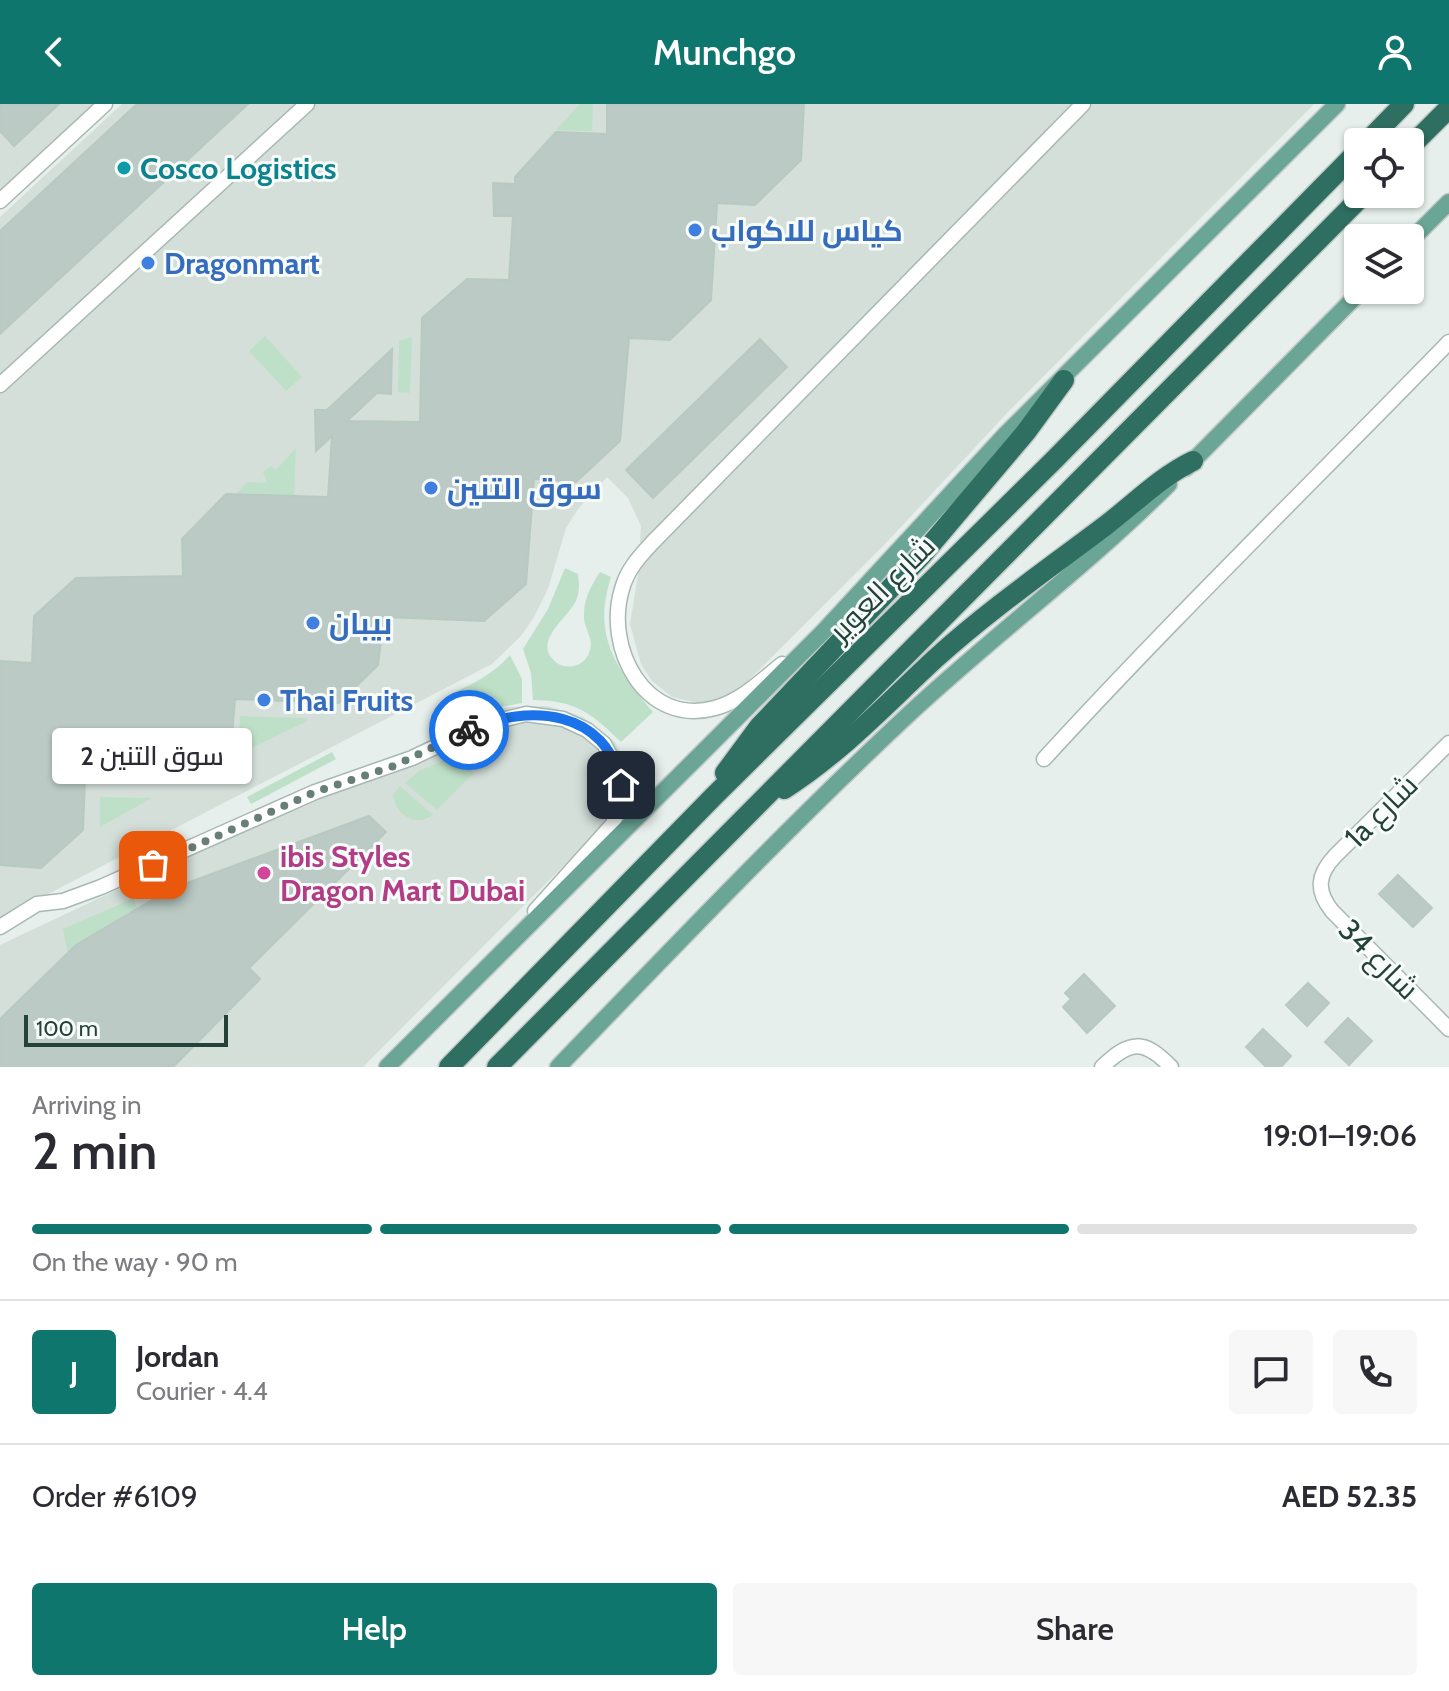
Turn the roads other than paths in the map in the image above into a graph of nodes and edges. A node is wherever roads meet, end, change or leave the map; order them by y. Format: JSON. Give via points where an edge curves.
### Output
{"nodes":[{"id":1,"x":105,"y":104,"type":"edge"},
{"id":2,"x":307,"y":104,"type":"edge"},
{"id":3,"x":1083,"y":104,"type":"edge"},
{"id":4,"x":1337,"y":104,"type":"edge"},
{"id":5,"x":1404,"y":104,"type":"edge"},
{"id":6,"x":1449,"y":108,"type":"edge"},
{"id":7,"x":1381,"y":128,"type":"edge"},
{"id":8,"x":1424,"y":133,"type":"edge"},
{"id":9,"x":1344,"y":165,"type":"edge"},
{"id":10,"x":0,"y":201,"type":"edge"},
{"id":11,"x":1449,"y":202,"type":"edge"},
{"id":12,"x":1350,"y":208,"type":"edge"},
{"id":13,"x":1424,"y":227,"type":"edge"},
{"id":14,"x":1348,"y":304,"type":"edge"},
{"id":15,"x":1449,"y":342,"type":"edge"},
{"id":16,"x":1064,"y":380,"type":"junction"},
{"id":17,"x":0,"y":385,"type":"edge"},
{"id":18,"x":1193,"y":461,"type":"junction"},
{"id":19,"x":823,"y":632,"type":"junction"},
{"id":20,"x":1443,"y":749,"type":"edge"},
{"id":21,"x":1044,"y":759,"type":"dead end"},
{"id":22,"x":1449,"y":765,"type":"edge"},
{"id":23,"x":714,"y":796,"type":"junction"},
{"id":24,"x":759,"y":802,"type":"junction"},
{"id":25,"x":1319,"y":883,"type":"joint"},
{"id":26,"x":0,"y":927,"type":"edge"},
{"id":27,"x":515,"y":941,"type":"junction"},
{"id":28,"x":1449,"y":1029,"type":"edge"},
{"id":29,"x":387,"y":1067,"type":"edge"},
{"id":30,"x":449,"y":1067,"type":"edge"},
{"id":31,"x":497,"y":1067,"type":"edge"},
{"id":32,"x":558,"y":1067,"type":"edge"},
{"id":33,"x":1102,"y":1067,"type":"edge"},
{"id":34,"x":1171,"y":1067,"type":"edge"}],
"edges":[{"from":1,"to":10,"type":"street"},
{"from":2,"to":17,"type":"street"},
{"from":3,"to":19,"type":"street","via":[[643,552],[628,573],[617,613],[619,640],[638,681],[659,702],[687,711],[717,708],[737,699]]},
{"from":4,"to":16,"type":"main road"},
{"from":5,"to":7,"type":"highway"},
{"from":6,"to":8,"type":"highway"},
{"from":9,"to":23,"type":"highway","name":"شارع العوير"},
{"from":11,"to":13,"type":"main road"},
{"from":12,"to":24,"type":"highway"},
{"from":14,"to":18,"type":"main road"},
{"from":15,"to":21,"type":"street"},
{"from":16,"to":19,"type":"main road","via":[[1005,435]]},
{"from":16,"to":23,"type":"highway","via":[[922,555],[746,743]]},
{"from":18,"to":24,"type":"highway","via":[[989,613],[829,758]]},
{"from":18,"to":32,"type":"main road","via":[[898,725]]},
{"from":19,"to":27,"type":"main road"},
{"from":20,"to":22,"type":"street"},
{"from":20,"to":25,"type":"street","name":"1a شارع","via":[[1335,856]]},
{"from":23,"to":30,"type":"highway","name":"شارع العوير"},
{"from":24,"to":31,"type":"highway"},
{"from":25,"to":28,"type":"street","name":"شارع 34","via":[[1332,911]]},
{"from":26,"to":27,"type":"street","via":[[37,904],[101,887],[481,725],[526,714],[550,716],[575,723],[604,744],[619,772],[621,799],[613,824],[539,905]]},
{"from":27,"to":29,"type":"main road"},
{"from":33,"to":34,"type":"street","via":[[1120,1051],[1138,1045],[1155,1051]]}]}
